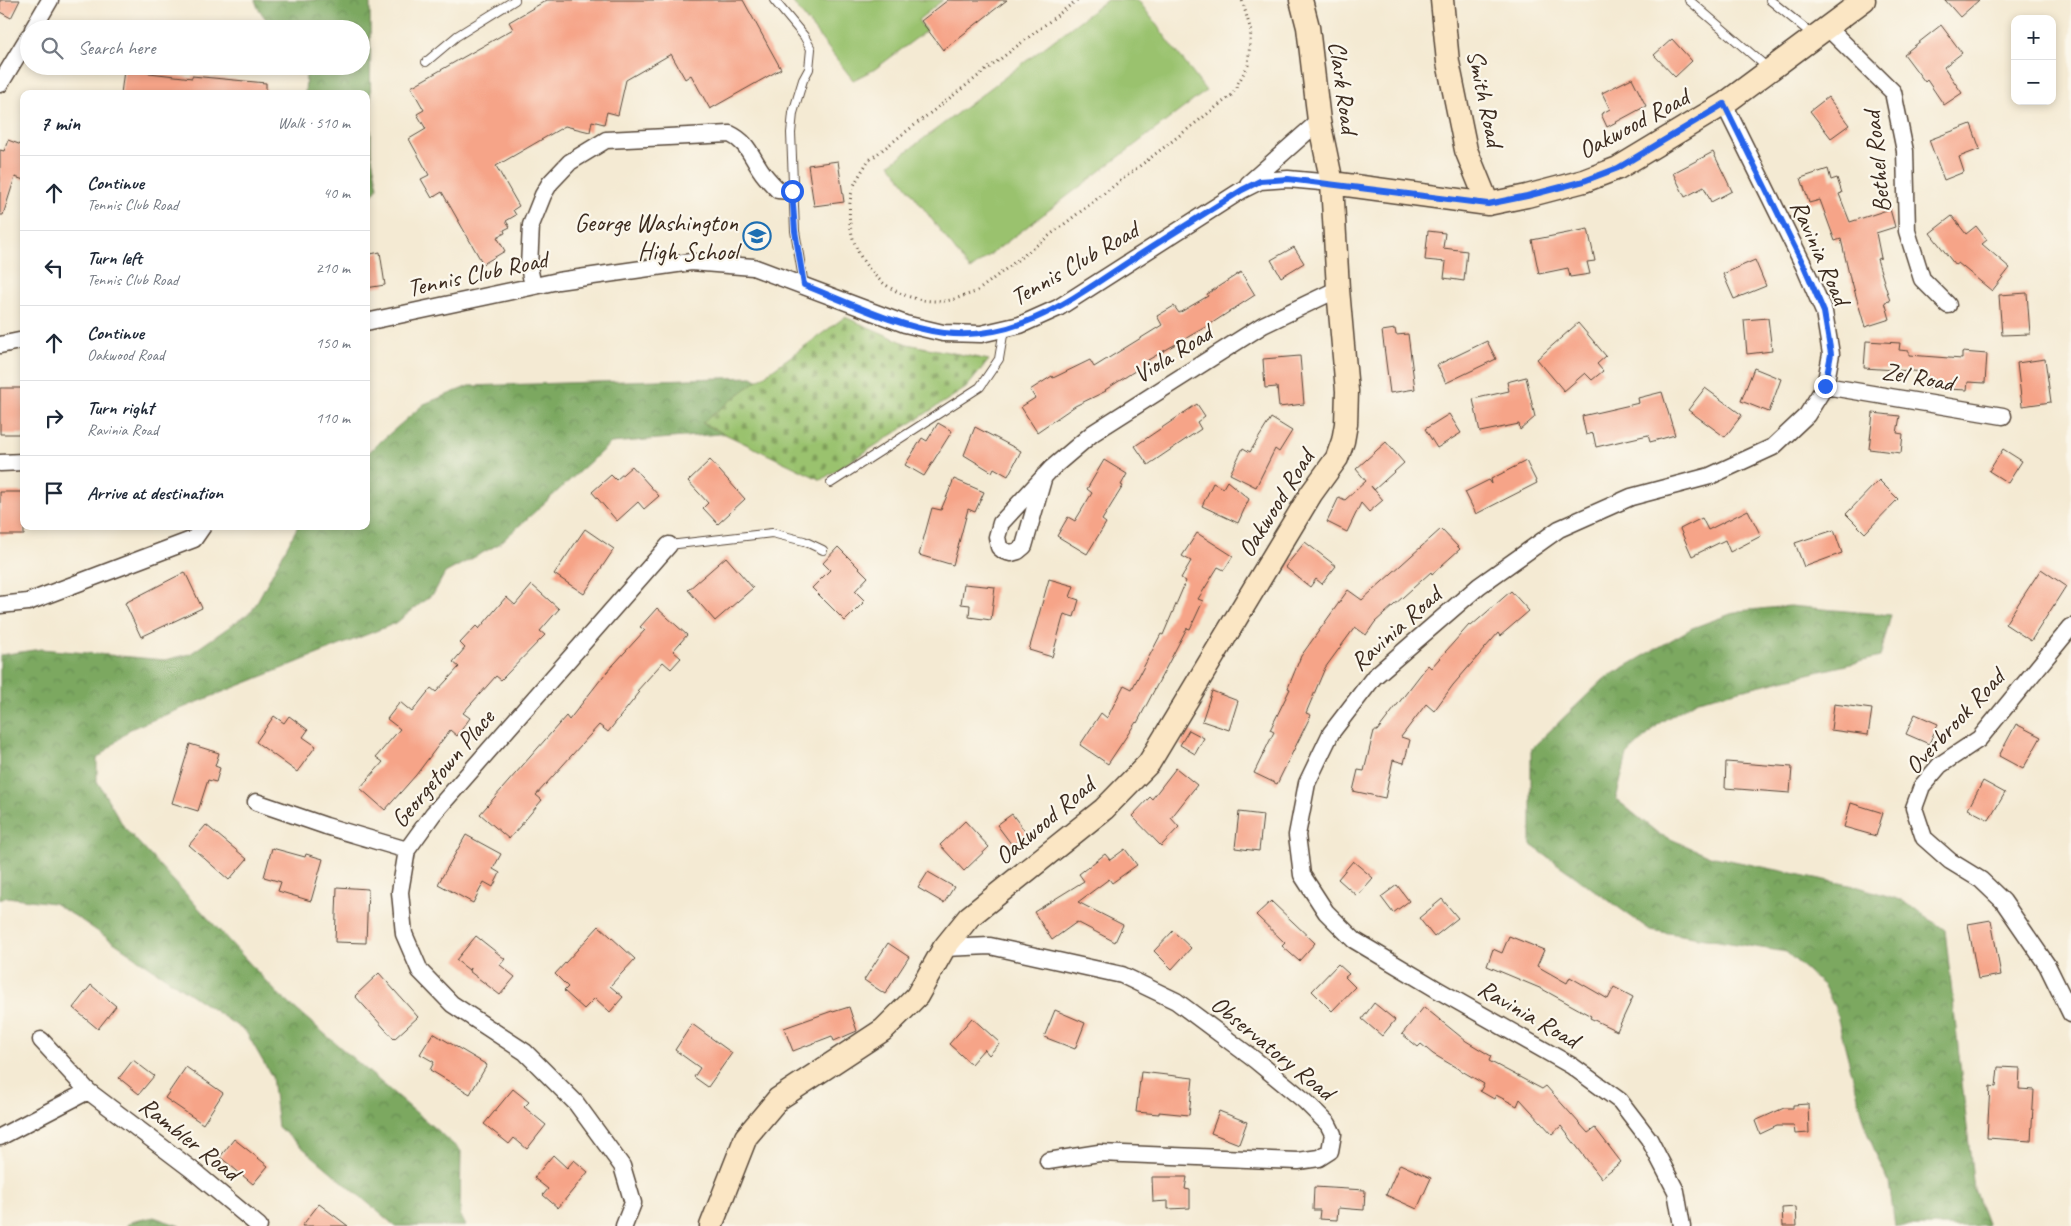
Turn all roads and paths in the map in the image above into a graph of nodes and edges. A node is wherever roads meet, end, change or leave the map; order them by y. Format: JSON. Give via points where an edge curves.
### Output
{"nodes":[{"id":1,"x":50,"y":0,"type":"edge"},
{"id":2,"x":515,"y":0,"type":"edge"},
{"id":3,"x":774,"y":0,"type":"edge"},
{"id":4,"x":1077,"y":0,"type":"edge"},
{"id":5,"x":1242,"y":0,"type":"edge"},
{"id":6,"x":1301,"y":0,"type":"edge"},
{"id":7,"x":1442,"y":0,"type":"edge"},
{"id":8,"x":1689,"y":0,"type":"edge"},
{"id":9,"x":1770,"y":0,"type":"edge"},
{"id":10,"x":1864,"y":0,"type":"edge"},
{"id":11,"x":38,"y":20,"type":"edge"},
{"id":12,"x":1822,"y":33,"type":"junction"},
{"id":13,"x":20,"y":51,"type":"edge"},
{"id":14,"x":426,"y":62,"type":"dead end"},
{"id":15,"x":1770,"y":70,"type":"junction"},
{"id":16,"x":0,"y":84,"type":"edge"},
{"id":17,"x":1724,"y":104,"type":"junction"},
{"id":18,"x":1319,"y":121,"type":"junction"},
{"id":19,"x":1332,"y":183,"type":"junction"},
{"id":20,"x":1242,"y":190,"type":"junction"},
{"id":21,"x":792,"y":191,"type":"junction"},
{"id":22,"x":1488,"y":204,"type":"junction"},
{"id":23,"x":804,"y":285,"type":"junction"},
{"id":24,"x":533,"y":286,"type":"junction"},
{"id":25,"x":1338,"y":290,"type":"junction"},
{"id":26,"x":1948,"y":305,"type":"dead end"},
{"id":27,"x":370,"y":321,"type":"edge"},
{"id":28,"x":1004,"y":329,"type":"junction"},
{"id":29,"x":20,"y":341,"type":"edge"},
{"id":30,"x":0,"y":345,"type":"edge"},
{"id":31,"x":1825,"y":386,"type":"junction"},
{"id":32,"x":2003,"y":416,"type":"dead end"},
{"id":33,"x":20,"y":462,"type":"edge"},
{"id":34,"x":0,"y":464,"type":"edge"},
{"id":35,"x":1044,"y":476,"type":"dead end"},
{"id":36,"x":831,"y":483,"type":"dead end"},
{"id":37,"x":200,"y":530,"type":"edge"},
{"id":38,"x":669,"y":545,"type":"joint"},
{"id":39,"x":823,"y":550,"type":"dead end"},
{"id":40,"x":0,"y":605,"type":"edge"},
{"id":41,"x":2071,"y":627,"type":"edge"},
{"id":42,"x":256,"y":802,"type":"dead end"},
{"id":43,"x":407,"y":850,"type":"junction"},
{"id":44,"x":944,"y":948,"type":"junction"},
{"id":45,"x":2071,"y":1014,"type":"edge"},
{"id":46,"x":41,"y":1040,"type":"dead end"},
{"id":47,"x":88,"y":1091,"type":"junction"},
{"id":48,"x":0,"y":1137,"type":"edge"},
{"id":49,"x":1048,"y":1161,"type":"dead end"},
{"id":50,"x":260,"y":1226,"type":"edge"},
{"id":51,"x":624,"y":1226,"type":"edge"},
{"id":52,"x":711,"y":1226,"type":"edge"},
{"id":53,"x":1682,"y":1226,"type":"edge"}],
"edges":[{"from":1,"to":11,"type":"street"},
{"from":2,"to":14,"type":"lane","via":[[457,36]]},
{"from":3,"to":21,"type":"lane","via":[[811,49],[809,69],[793,113]]},
{"from":4,"to":5,"type":"path","via":[[868,160],[852,190],[849,224],[859,256],[880,282],[910,298],[944,302],[976,292],[1232,95],[1248,65],[1252,31]]},
{"from":6,"to":18,"type":"main road","name":"Clark Road","via":[[1308,27]]},
{"from":7,"to":22,"type":"main road","name":"Smith Road","via":[[1448,62],[1466,150]]},
{"from":8,"to":15,"type":"lane"},
{"from":9,"to":12,"type":"lane"},
{"from":10,"to":12,"type":"main road","name":"Oakwood Road"},
{"from":12,"to":15,"type":"main road","name":"Oakwood Road"},
{"from":12,"to":26,"type":"street","name":"Bethel Road","via":[[1893,92],[1905,151],[1907,231],[1922,279]]},
{"from":13,"to":16,"type":"street"},
{"from":15,"to":17,"type":"main road","name":"Oakwood Road"},
{"from":17,"to":22,"type":"main road","name":"Oakwood Road","via":[[1618,168],[1584,181]]},
{"from":17,"to":31,"type":"street","name":"Ravinia Road","via":[[1824,312],[1831,354]]},
{"from":18,"to":19,"type":"main road","name":"Clark Road"},
{"from":18,"to":20,"type":"street","name":"Tennis Club Road"},
{"from":19,"to":20,"type":"street","name":"Tennis Club Road","via":[[1288,179],[1260,181]]},
{"from":19,"to":22,"type":"main road","name":"Oakwood Road"},
{"from":19,"to":25,"type":"main road","name":"Oakwood Road"},
{"from":20,"to":28,"type":"street","name":"Tennis Club Road","via":[[1058,308]]},
{"from":21,"to":23,"type":"lane"},
{"from":21,"to":24,"type":"street","via":[[778,190],[759,168],[747,146],[730,134],[606,140],[570,162],[542,195],[532,225],[529,267]]},
{"from":23,"to":24,"type":"street","name":"Tennis Club Road","via":[[753,266],[691,262]]},
{"from":23,"to":28,"type":"street","name":"Tennis Club Road","via":[[905,324],[943,333],[981,334]]},
{"from":24,"to":27,"type":"street","name":"Tennis Club Road"},
{"from":25,"to":35,"type":"street","name":"Viola Road","via":[[1262,325],[1093,433]]},
{"from":25,"to":44,"type":"main road","name":"Oakwood Road","via":[[1347,391],[1346,424],[1336,458],[1149,763],[1104,809],[969,917]]},
{"from":28,"to":36,"type":"lane","via":[[999,359],[980,387]]},
{"from":29,"to":30,"type":"street"},
{"from":31,"to":32,"type":"street","name":"Zel Road"},
{"from":31,"to":53,"type":"street","name":"Ravinia Road","via":[[1807,415],[1772,447],[1710,476],[1631,497],[1559,529],[1479,586],[1374,677],[1330,733],[1307,783],[1297,835],[1302,875],[1326,912],[1354,940],[1572,1066],[1620,1101],[1649,1139],[1676,1191]]},
{"from":33,"to":34,"type":"street"},
{"from":37,"to":40,"type":"street","via":[[194,539],[62,591],[28,602]]},
{"from":38,"to":39,"type":"lane","via":[[772,533],[804,541]]},
{"from":38,"to":43,"type":"street","name":"Georgetown Place","via":[[433,814]]},
{"from":41,"to":45,"type":"street","name":"Overbrook Road","via":[[1979,739],[1940,765],[1922,786],[1914,808],[1924,838],[1950,861],[1981,880],[2003,901],[2047,965]]},
{"from":42,"to":43,"type":"street"},
{"from":43,"to":51,"type":"street","name":"Georgetown Place","via":[[400,892],[404,934],[420,971],[452,1004],[525,1052],[576,1103],[622,1166],[632,1203]]},
{"from":44,"to":49,"type":"street","name":"Observatory Road","via":[[990,946],[1122,975],[1176,1002],[1255,1060],[1305,1101],[1328,1124],[1333,1134],[1330,1150],[1319,1158],[1298,1161],[1099,1153]]},
{"from":44,"to":52,"type":"main road","name":"Oakwood Road","via":[[917,996],[883,1030],[778,1099],[746,1137]]},
{"from":46,"to":47,"type":"street","name":"Rambler Road"},
{"from":47,"to":48,"type":"street"},
{"from":47,"to":50,"type":"street","name":"Rambler Road"}]}
